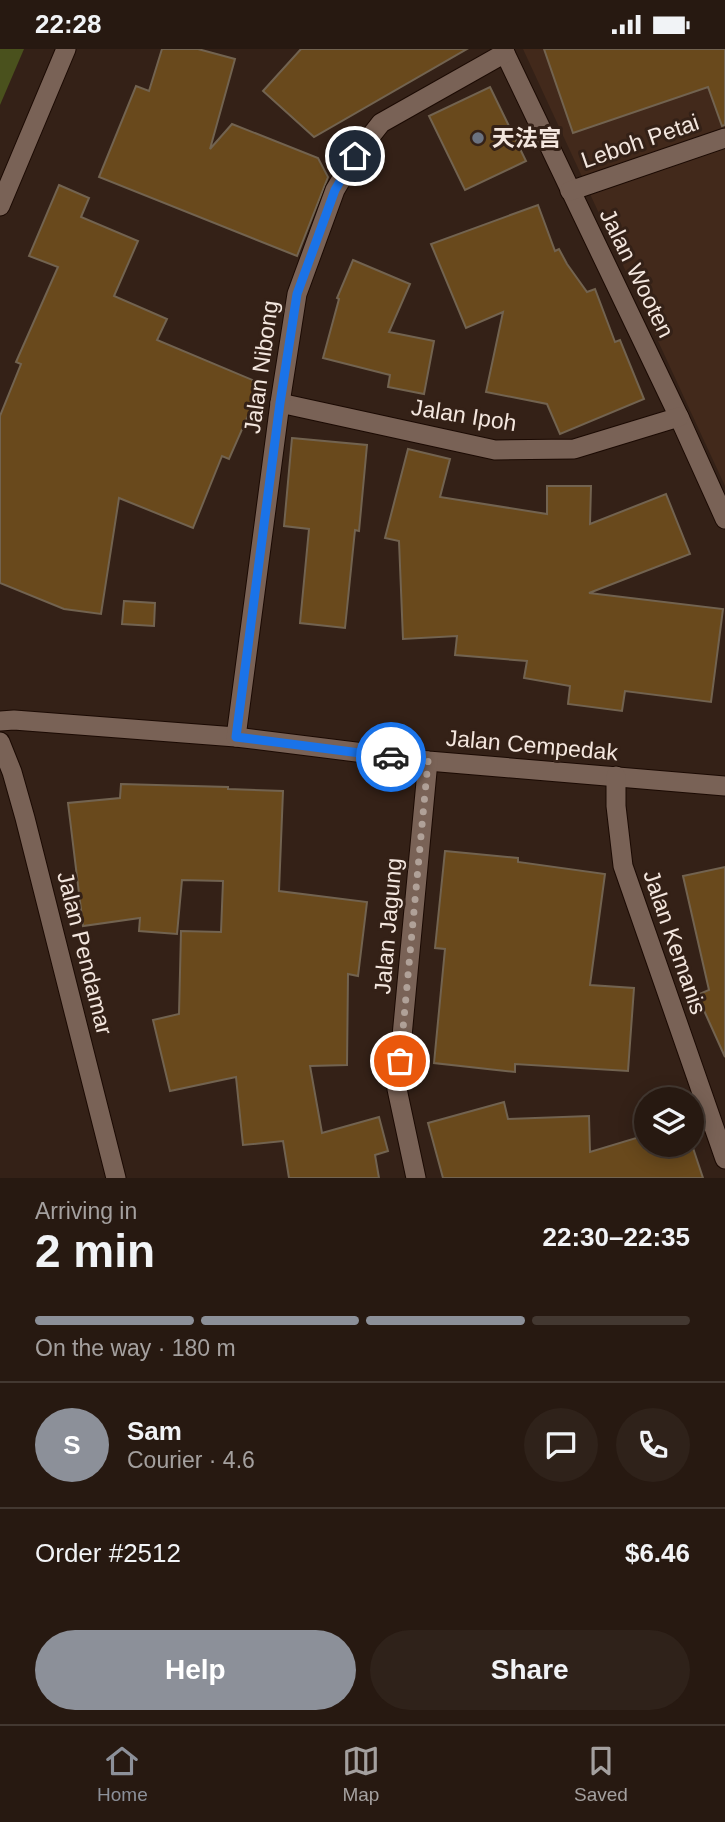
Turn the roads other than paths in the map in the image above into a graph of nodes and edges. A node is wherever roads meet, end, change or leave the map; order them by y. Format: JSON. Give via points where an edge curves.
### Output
{"nodes":[{"id":1,"x":66,"y":49,"type":"edge"},
{"id":2,"x":504,"y":51,"type":"edge"},
{"id":3,"x":725,"y":138,"type":"edge"},
{"id":4,"x":570,"y":191,"type":"junction"},
{"id":5,"x":0,"y":206,"type":"edge"},
{"id":6,"x":280,"y":403,"type":"junction"},
{"id":7,"x":679,"y":417,"type":"junction"},
{"id":8,"x":725,"y":519,"type":"edge"},
{"id":9,"x":0,"y":721,"type":"edge"},
{"id":10,"x":236,"y":737,"type":"junction"},
{"id":11,"x":0,"y":742,"type":"edge"},
{"id":12,"x":428,"y":761,"type":"junction"},
{"id":13,"x":616,"y":776,"type":"junction"},
{"id":14,"x":725,"y":786,"type":"edge"},
{"id":15,"x":725,"y":1159,"type":"edge"},
{"id":16,"x":116,"y":1178,"type":"edge"},
{"id":17,"x":416,"y":1178,"type":"edge"}],
"edges":[{"from":1,"to":5,"type":"street"},
{"from":2,"to":4,"type":"street","name":"Jalan Wooten"},
{"from":2,"to":6,"type":"street","name":"Jalan Nibong","via":[[381,123],[355,156],[335,190],[297,294]]},
{"from":3,"to":4,"type":"street","name":"Leboh Petai"},
{"from":4,"to":7,"type":"street","name":"Jalan Wooten"},
{"from":6,"to":7,"type":"street","name":"Jalan Ipoh","via":[[495,450],[574,449]]},
{"from":6,"to":10,"type":"street","name":"Jalan Nibong"},
{"from":7,"to":8,"type":"street","name":"Jalan Wooten"},
{"from":9,"to":10,"type":"street","name":"Jalan Cempedak"},
{"from":10,"to":12,"type":"street","name":"Jalan Cempedak"},
{"from":11,"to":16,"type":"street","name":"Jalan Pendamar","via":[[25,818]]},
{"from":12,"to":13,"type":"street","name":"Jalan Cempedak"},
{"from":12,"to":17,"type":"street","name":"Jalan Jagung","via":[[397,1089]]},
{"from":13,"to":14,"type":"street","name":"Jalan Cempedak"},
{"from":13,"to":15,"type":"street","name":"Jalan Kemanis","via":[[623,866]]}]}
